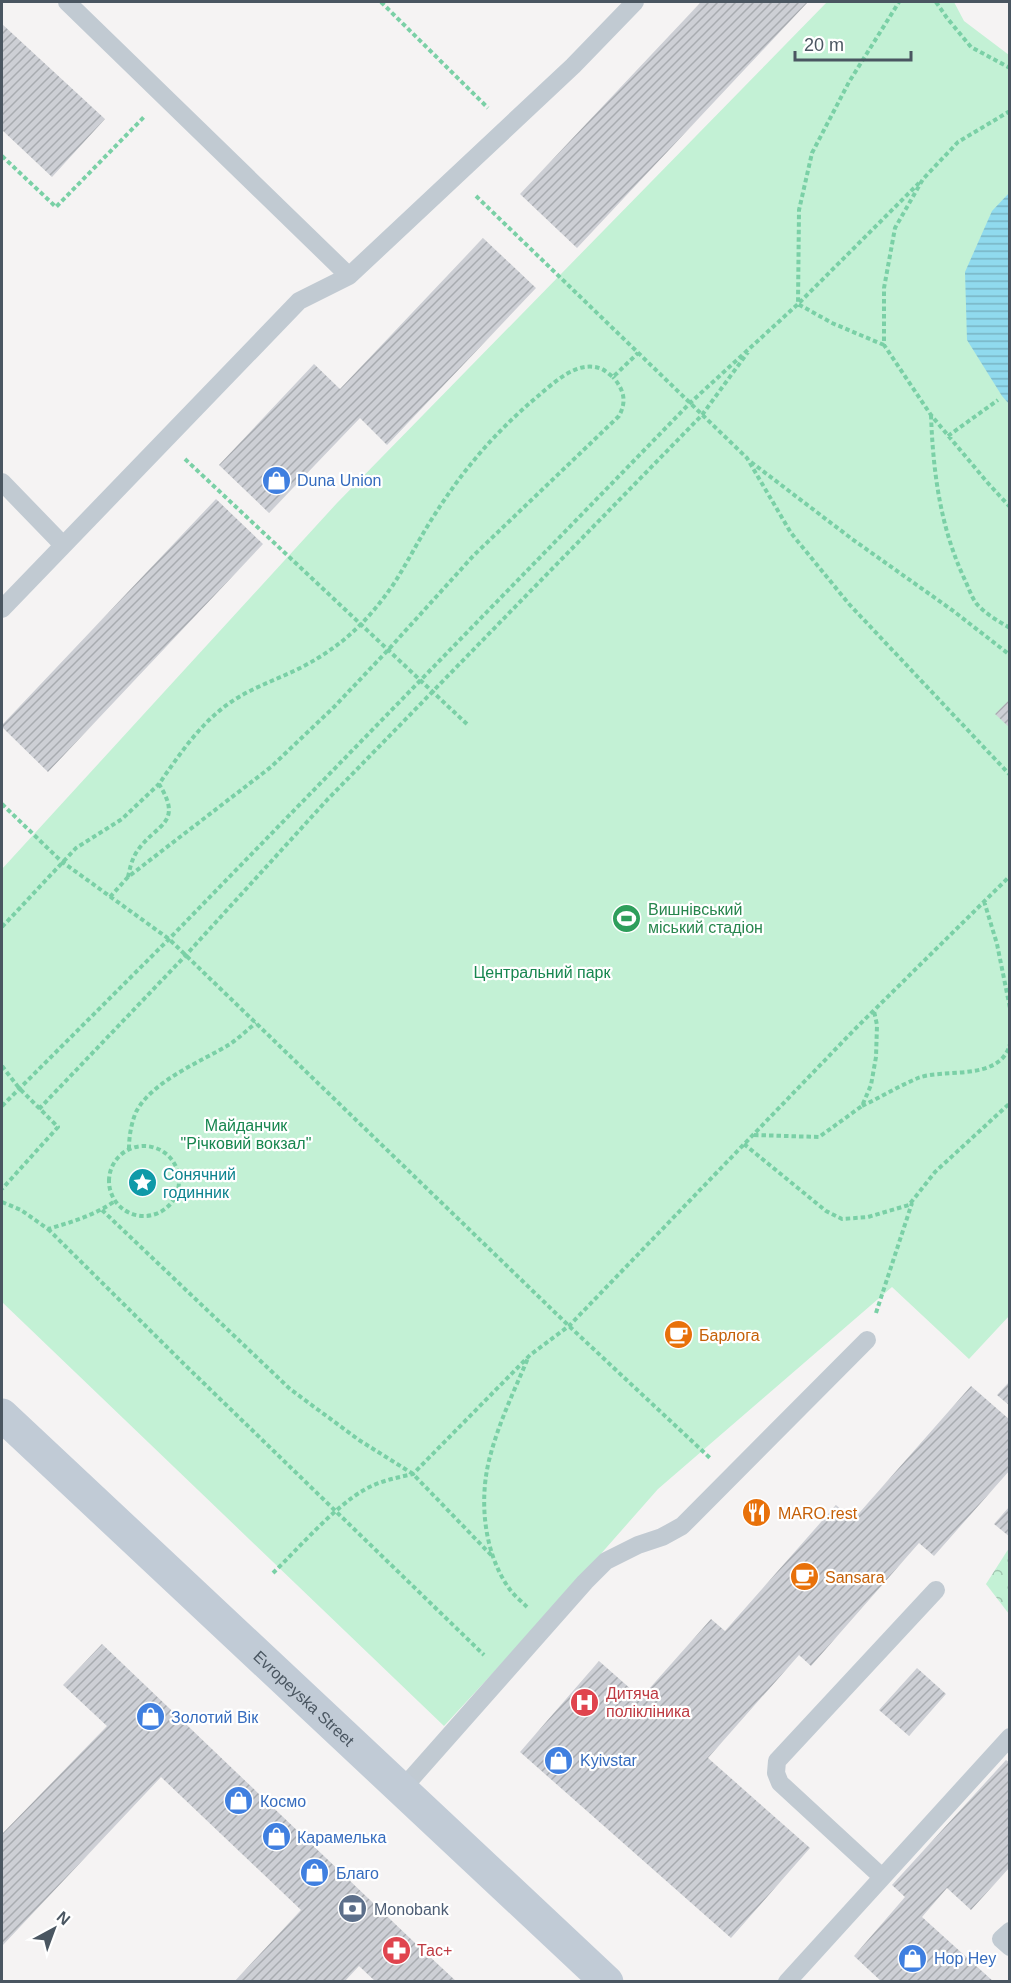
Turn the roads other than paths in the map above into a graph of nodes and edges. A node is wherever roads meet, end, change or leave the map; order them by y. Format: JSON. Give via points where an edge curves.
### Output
{"nodes":[{"id":1,"x":67,"y":2,"type":"edge"},
{"id":2,"x":635,"y":2,"type":"edge"},
{"id":3,"x":350,"y":276,"type":"junction"},
{"id":4,"x":2,"y":482,"type":"edge"},
{"id":5,"x":63,"y":545,"type":"junction"},
{"id":6,"x":2,"y":609,"type":"edge"},
{"id":7,"x":867,"y":1340,"type":"road end"},
{"id":8,"x":2,"y":1415,"type":"edge"},
{"id":9,"x":936,"y":1590,"type":"dead end"},
{"id":10,"x":1010,"y":1737,"type":"edge"},
{"id":11,"x":402,"y":1789,"type":"junction"},
{"id":12,"x":882,"y":1877,"type":"junction"},
{"id":13,"x":1010,"y":1930,"type":"edge"},
{"id":14,"x":1010,"y":1947,"type":"edge"},
{"id":15,"x":607,"y":1982,"type":"edge"},
{"id":16,"x":787,"y":1982,"type":"edge"}],
"edges":[{"from":1,"to":3,"type":"lane"},
{"from":2,"to":3,"type":"lane","via":[[573,66]]},
{"from":3,"to":5,"type":"lane","via":[[299,301]]},
{"from":4,"to":5,"type":"lane"},
{"from":5,"to":6,"type":"lane"},
{"from":7,"to":11,"type":"lane","via":[[682,1526],[606,1562],[585,1582]]},
{"from":8,"to":11,"type":"street","name":"Evropeyska Street"},
{"from":9,"to":12,"type":"lane","via":[[777,1761],[780,1783]]},
{"from":10,"to":12,"type":"lane"},
{"from":11,"to":15,"type":"street","name":"Evropeyska Street"},
{"from":12,"to":16,"type":"lane"},
{"from":13,"to":14,"type":"lane","via":[[1001,1939]]}]}
